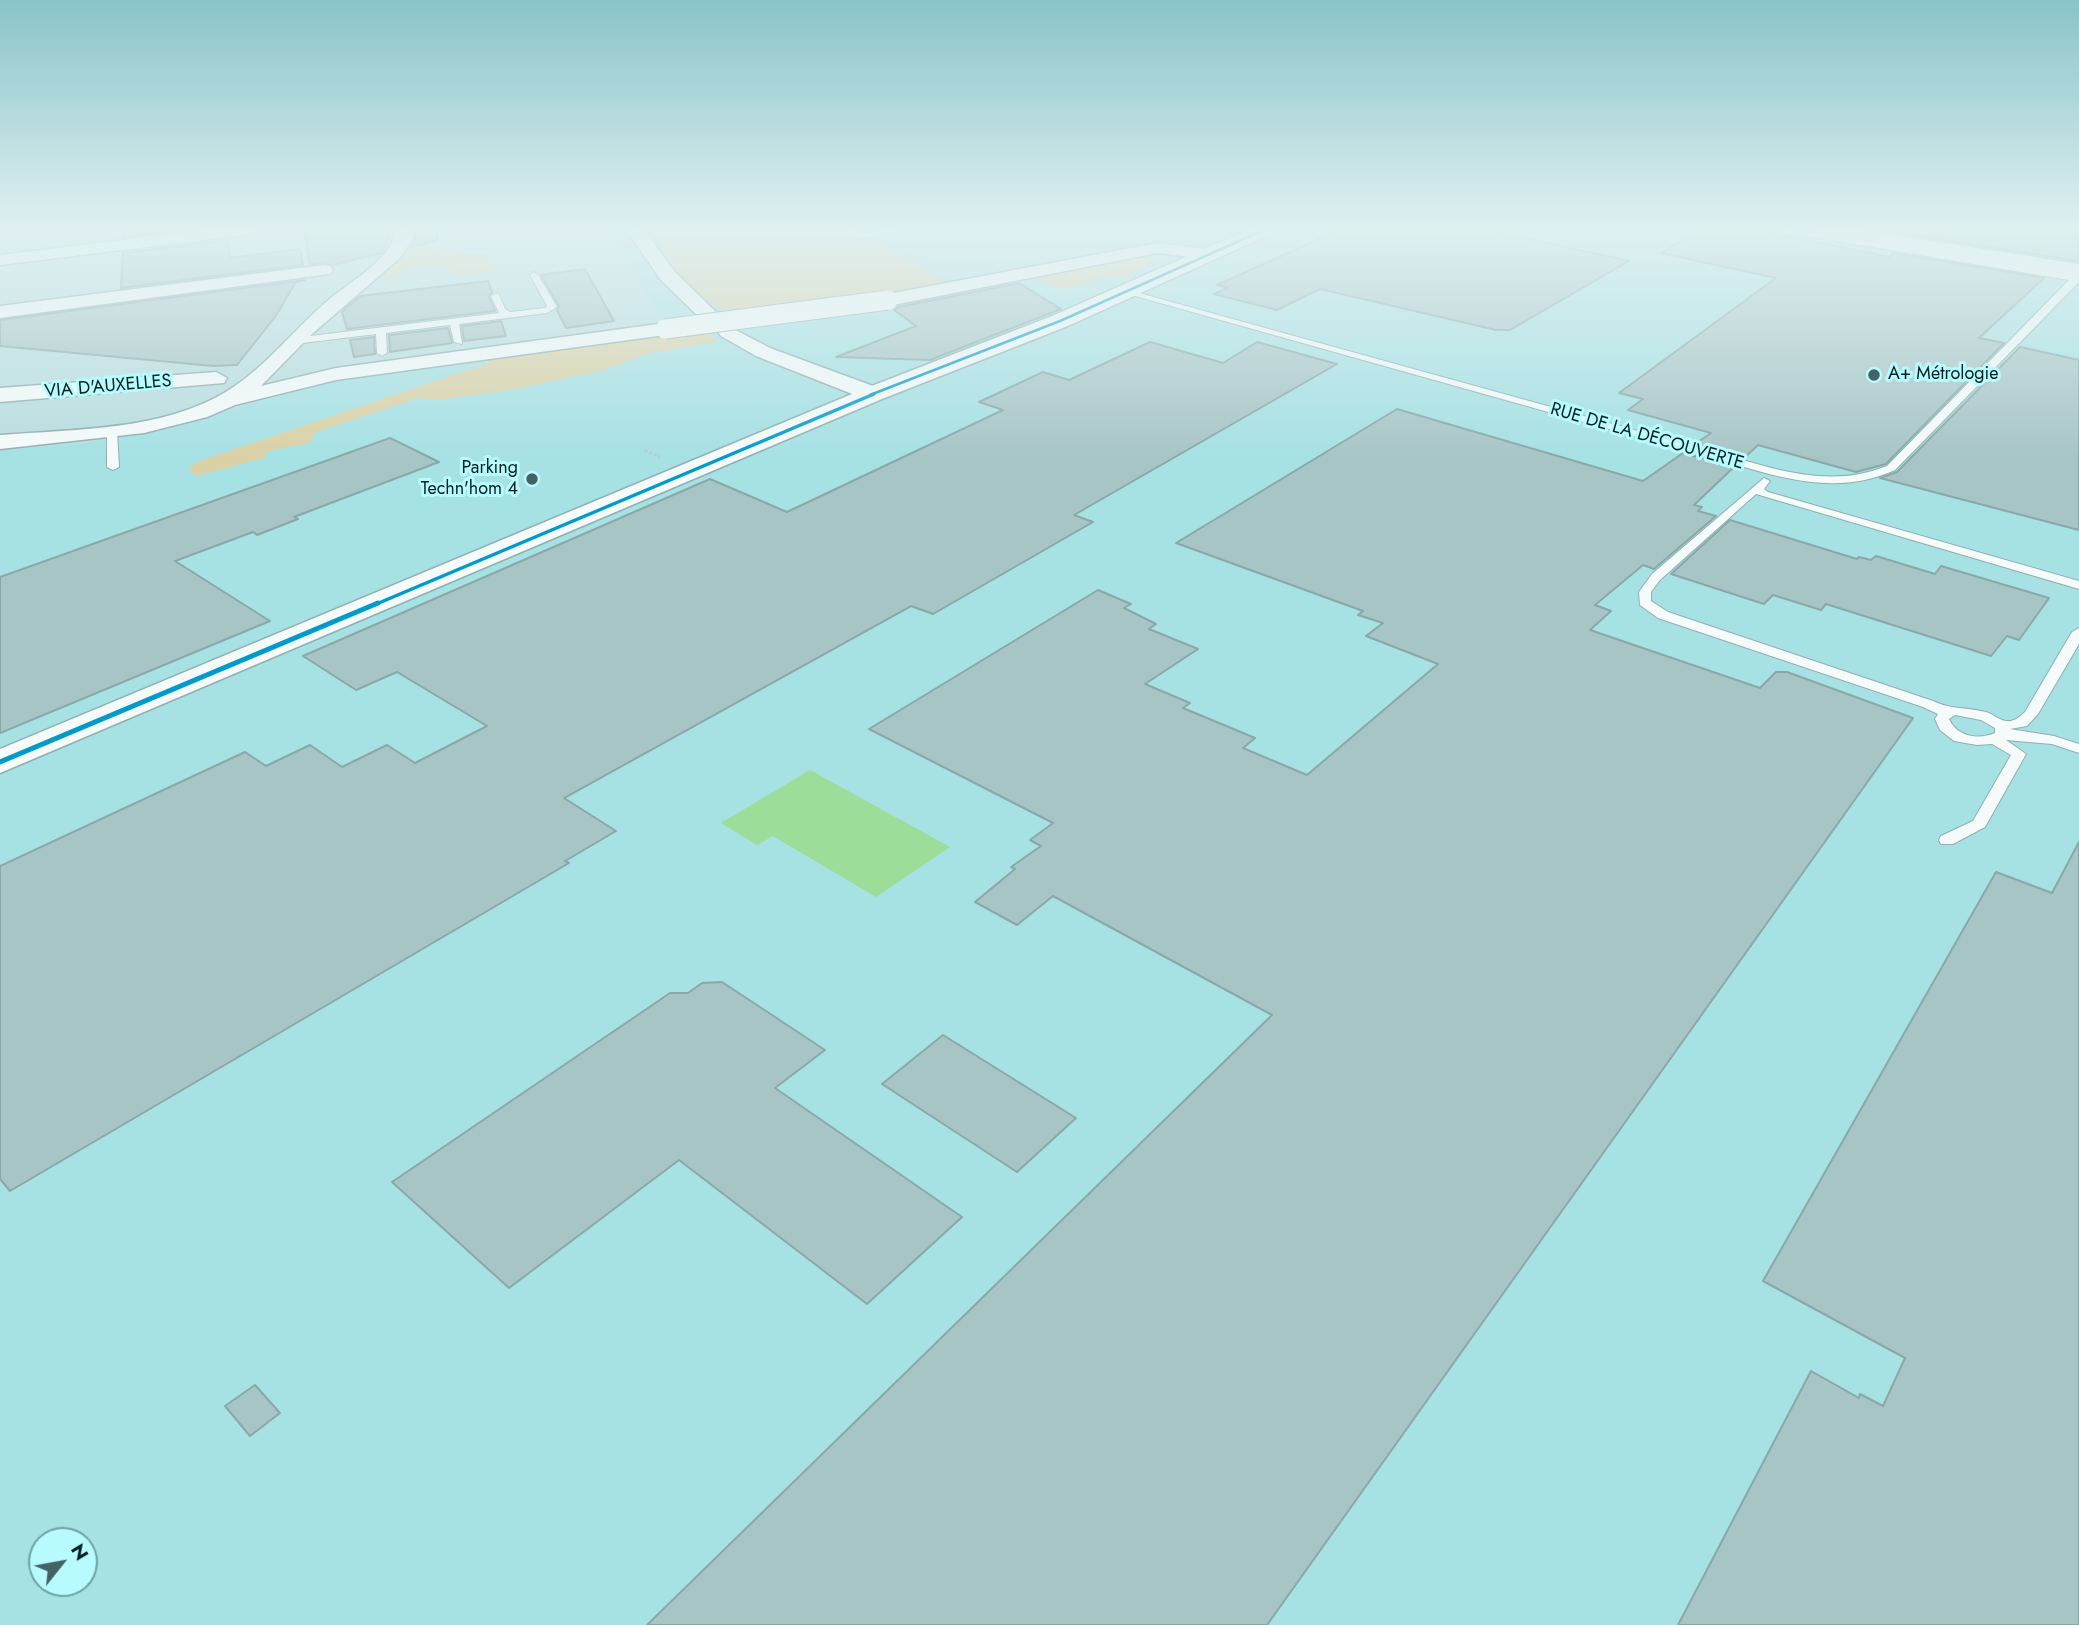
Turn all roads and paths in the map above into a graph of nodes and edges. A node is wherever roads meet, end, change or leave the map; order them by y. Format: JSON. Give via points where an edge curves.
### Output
{"nodes":[{"id":1,"x":55,"y":305,"type":"edge"},
{"id":2,"x":336,"y":305,"type":"edge"},
{"id":3,"x":499,"y":305,"type":"edge"},
{"id":4,"x":551,"y":305,"type":"edge"},
{"id":5,"x":698,"y":305,"type":"edge"},
{"id":6,"x":851,"y":305,"type":"edge"},
{"id":7,"x":1108,"y":305,"type":"edge"},
{"id":8,"x":1170,"y":305,"type":"edge"},
{"id":9,"x":2049,"y":305,"type":"edge"},
{"id":10,"x":0,"y":312,"type":"edge"},
{"id":11,"x":414,"y":312,"type":"dead end"},
{"id":12,"x":708,"y":315,"type":"dead end"},
{"id":13,"x":508,"y":316,"type":"junction"},
{"id":14,"x":454,"y":323,"type":"junction"},
{"id":15,"x":413,"y":328,"type":"junction"},
{"id":16,"x":728,"y":331,"type":"dead end"},
{"id":17,"x":381,"y":332,"type":"junction"},
{"id":18,"x":294,"y":341,"type":"junction"},
{"id":19,"x":458,"y":342,"type":"dead end"},
{"id":20,"x":382,"y":353,"type":"dead end"},
{"id":21,"x":216,"y":378,"type":"dead end"},
{"id":22,"x":873,"y":394,"type":"junction"},
{"id":23,"x":0,"y":396,"type":"edge"},
{"id":24,"x":224,"y":402,"type":"junction"},
{"id":25,"x":112,"y":431,"type":"junction"},
{"id":26,"x":0,"y":442,"type":"edge"},
{"id":27,"x":113,"y":467,"type":"dead end"},
{"id":28,"x":1773,"y":472,"type":"junction"},
{"id":29,"x":1758,"y":487,"type":"junction"},
{"id":30,"x":2079,"y":585,"type":"edge"},
{"id":31,"x":2079,"y":632,"type":"edge"},
{"id":32,"x":1945,"y":713,"type":"junction"},
{"id":33,"x":2000,"y":733,"type":"junction"},
{"id":34,"x":2079,"y":749,"type":"edge"},
{"id":35,"x":0,"y":762,"type":"edge"},
{"id":36,"x":1947,"y":840,"type":"dead end"}],
"edges":[{"from":1,"to":10,"type":"street"},
{"from":2,"to":18,"type":"street"},
{"from":3,"to":13,"type":"lane"},
{"from":4,"to":13,"type":"lane","via":[[547,310]]},
{"from":5,"to":12,"type":"street"},
{"from":6,"to":24,"type":"street","bridge":true,"via":[[336,374]]},
{"from":7,"to":22,"type":"street"},
{"from":8,"to":28,"type":"lane","name":"RUE DE LA DÉCOUVERTE"},
{"from":9,"to":28,"type":"lane","name":"RUE DE LA DÉCOUVERTE","via":[[1891,468],[1869,479],[1838,481]]},
{"from":11,"to":15,"type":"lane"},
{"from":13,"to":14,"type":"lane"},
{"from":14,"to":15,"type":"lane"},
{"from":14,"to":19,"type":"lane"},
{"from":15,"to":17,"type":"lane"},
{"from":16,"to":22,"type":"street","via":[[763,352]]},
{"from":17,"to":18,"type":"lane"},
{"from":17,"to":20,"type":"lane"},
{"from":18,"to":24,"type":"street","via":[[251,384]]},
{"from":21,"to":23,"type":"street","name":"VIA D'AUXELLES"},
{"from":22,"to":35,"type":"street"},
{"from":24,"to":25,"type":"street"},
{"from":25,"to":26,"type":"street"},
{"from":25,"to":27,"type":"lane"},
{"from":28,"to":29,"type":"lane"},
{"from":29,"to":30,"type":"lane","via":[[1764,494]]},
{"from":29,"to":32,"type":"lane","via":[[1656,577],[1645,592],[1645,602],[1663,615]]},
{"from":31,"to":33,"type":"lane","via":[[2031,714]]},
{"from":32,"to":33,"type":"lane","via":[[1970,712]]},
{"from":32,"to":33,"type":"lane","via":[[1944,726],[1954,735],[1988,742]]},
{"from":33,"to":34,"type":"lane","via":[[2054,740]]},
{"from":33,"to":36,"type":"lane","via":[[2020,754],[1979,824]]}]}
